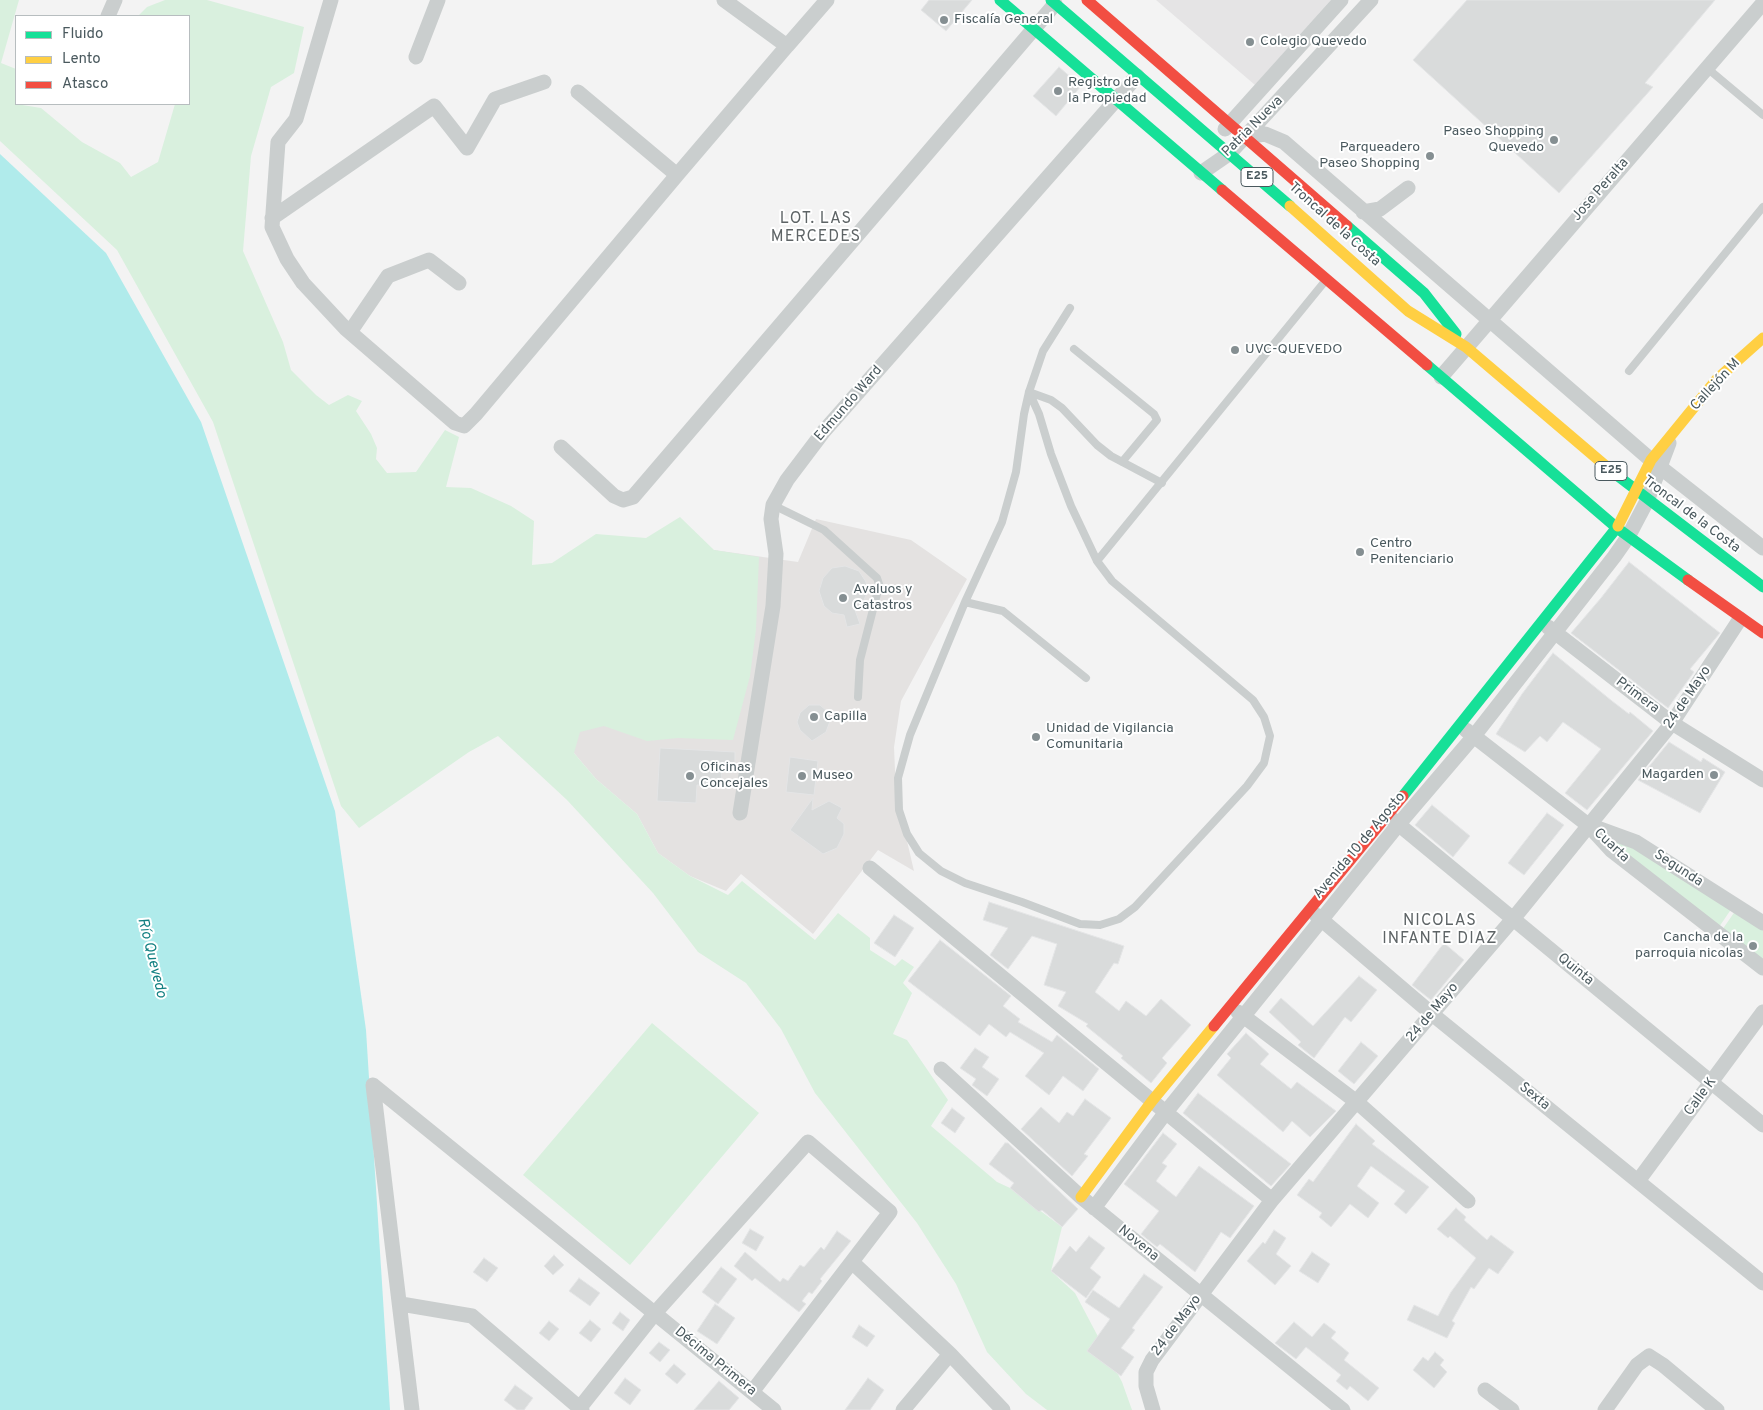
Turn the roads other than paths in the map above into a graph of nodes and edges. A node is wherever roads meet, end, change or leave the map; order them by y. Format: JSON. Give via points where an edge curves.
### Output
{"nodes":[{"id":1,"x":115,"y":0,"type":"edge"},
{"id":2,"x":331,"y":0,"type":"edge"},
{"id":3,"x":438,"y":0,"type":"edge"},
{"id":4,"x":724,"y":0,"type":"edge"},
{"id":5,"x":827,"y":0,"type":"edge"},
{"id":6,"x":1000,"y":0,"type":"edge"},
{"id":7,"x":1087,"y":0,"type":"edge"},
{"id":8,"x":1341,"y":0,"type":"edge"},
{"id":9,"x":1371,"y":0,"type":"edge"},
{"id":10,"x":1053,"y":2,"type":"edge"},
{"id":11,"x":1763,"y":3,"type":"edge"},
{"id":12,"x":108,"y":15,"type":"edge"},
{"id":13,"x":1034,"y":29,"type":"junction"},
{"id":14,"x":787,"y":46,"type":"junction"},
{"id":15,"x":416,"y":57,"type":"dead end"},
{"id":16,"x":1707,"y":68,"type":"junction"},
{"id":17,"x":1138,"y":76,"type":"junction"},
{"id":18,"x":544,"y":82,"type":"dead end"},
{"id":19,"x":578,"y":92,"type":"dead end"},
{"id":20,"x":1117,"y":100,"type":"junction"},
{"id":21,"x":1763,"y":116,"type":"edge"},
{"id":22,"x":1230,"y":124,"type":"junction"},
{"id":23,"x":1245,"y":137,"type":"junction"},
{"id":24,"x":1215,"y":141,"type":"junction"},
{"id":25,"x":1230,"y":153,"type":"junction"},
{"id":26,"x":1202,"y":173,"type":"junction"},
{"id":27,"x":677,"y":175,"type":"junction"},
{"id":28,"x":1763,"y":207,"type":"edge"},
{"id":29,"x":1363,"y":212,"type":"junction"},
{"id":30,"x":272,"y":218,"type":"junction"},
{"id":31,"x":1390,"y":234,"type":"junction"},
{"id":32,"x":1326,"y":280,"type":"junction"},
{"id":33,"x":459,"y":283,"type":"dead end"},
{"id":34,"x":1070,"y":308,"type":"dead end"},
{"id":35,"x":1489,"y":319,"type":"junction"},
{"id":36,"x":350,"y":332,"type":"junction"},
{"id":37,"x":1763,"y":338,"type":"edge"},
{"id":38,"x":1466,"y":347,"type":"junction"},
{"id":39,"x":1074,"y":349,"type":"dead end"},
{"id":40,"x":1629,"y":370,"type":"dead end"},
{"id":41,"x":1441,"y":377,"type":"junction"},
{"id":42,"x":1029,"y":392,"type":"junction"},
{"id":43,"x":1672,"y":435,"type":"joint"},
{"id":44,"x":561,"y":447,"type":"dead end"},
{"id":45,"x":1122,"y":462,"type":"junction"},
{"id":46,"x":1656,"y":464,"type":"junction"},
{"id":47,"x":1162,"y":482,"type":"junction"},
{"id":48,"x":1635,"y":491,"type":"junction"},
{"id":49,"x":1647,"y":501,"type":"junction"},
{"id":50,"x":773,"y":505,"type":"junction"},
{"id":51,"x":1622,"y":532,"type":"junction"},
{"id":52,"x":1763,"y":548,"type":"edge"},
{"id":53,"x":1097,"y":561,"type":"junction"},
{"id":54,"x":1763,"y":587,"type":"edge"},
{"id":55,"x":965,"y":602,"type":"junction"},
{"id":56,"x":1740,"y":619,"type":"junction"},
{"id":57,"x":1541,"y":622,"type":"junction"},
{"id":58,"x":1555,"y":632,"type":"junction"},
{"id":59,"x":1763,"y":632,"type":"edge"},
{"id":60,"x":1086,"y":678,"type":"dead end"},
{"id":61,"x":858,"y":697,"type":"dead end"},
{"id":62,"x":1672,"y":723,"type":"junction"},
{"id":63,"x":1459,"y":724,"type":"junction"},
{"id":64,"x":1474,"y":736,"type":"junction"},
{"id":65,"x":1763,"y":780,"type":"edge"},
{"id":66,"x":740,"y":813,"type":"dead end"},
{"id":67,"x":1393,"y":820,"type":"junction"},
{"id":68,"x":1588,"y":825,"type":"junction"},
{"id":69,"x":870,"y":868,"type":"dead end"},
{"id":70,"x":1308,"y":909,"type":"junction"},
{"id":71,"x":1513,"y":919,"type":"junction"},
{"id":72,"x":1323,"y":920,"type":"junction"},
{"id":73,"x":1763,"y":923,"type":"edge"},
{"id":74,"x":1763,"y":968,"type":"edge"},
{"id":75,"x":1231,"y":1006,"type":"junction"},
{"id":76,"x":1763,"y":1012,"type":"edge"},
{"id":77,"x":1432,"y":1014,"type":"junction"},
{"id":78,"x":1245,"y":1017,"type":"junction"},
{"id":79,"x":941,"y":1069,"type":"dead end"},
{"id":80,"x":1711,"y":1082,"type":"junction"},
{"id":81,"x":1152,"y":1101,"type":"junction"},
{"id":82,"x":1358,"y":1103,"type":"junction"},
{"id":83,"x":1166,"y":1112,"type":"junction"},
{"id":84,"x":1763,"y":1125,"type":"edge"},
{"id":85,"x":1638,"y":1181,"type":"junction"},
{"id":86,"x":1080,"y":1197,"type":"junction"},
{"id":87,"x":1272,"y":1200,"type":"junction"},
{"id":88,"x":1468,"y":1201,"type":"dead end"},
{"id":89,"x":1094,"y":1208,"type":"junction"},
{"id":90,"x":852,"y":1262,"type":"junction"},
{"id":91,"x":1763,"y":1283,"type":"edge"},
{"id":92,"x":1201,"y":1295,"type":"junction"},
{"id":93,"x":401,"y":1304,"type":"junction"},
{"id":94,"x":655,"y":1313,"type":"junction"},
{"id":95,"x":950,"y":1354,"type":"junction"},
{"id":96,"x":1485,"y":1390,"type":"dead end"},
{"id":97,"x":752,"y":1392,"type":"junction"},
{"id":98,"x":580,"y":1409,"type":"edge"},
{"id":99,"x":412,"y":1410,"type":"edge"},
{"id":100,"x":774,"y":1410,"type":"edge"},
{"id":101,"x":903,"y":1410,"type":"edge"},
{"id":102,"x":1003,"y":1410,"type":"edge"},
{"id":103,"x":1153,"y":1410,"type":"edge"},
{"id":104,"x":1343,"y":1410,"type":"edge"},
{"id":105,"x":1512,"y":1410,"type":"edge"},
{"id":106,"x":1605,"y":1410,"type":"edge"},
{"id":107,"x":1717,"y":1410,"type":"edge"}],
"edges":[{"from":1,"to":12,"type":"street"},
{"from":2,"to":30,"type":"street","via":[[296,119],[278,142]]},
{"from":3,"to":15,"type":"street"},
{"from":4,"to":14,"type":"street"},
{"from":5,"to":14,"type":"street"},
{"from":6,"to":13,"type":"main road"},
{"from":7,"to":22,"type":"main road","name":"Troncal de la Costa","number":"E25"},
{"from":8,"to":22,"type":"street","name":"Patria Nueva"},
{"from":9,"to":23,"type":"street","name":"Patria Nueva"},
{"from":10,"to":13,"type":"street"},
{"from":10,"to":17,"type":"main road","name":"Troncal de la Costa","number":"E25"},
{"from":11,"to":16,"type":"street","name":"Jose Peralta"},
{"from":13,"to":20,"type":"main road"},
{"from":13,"to":44,"type":"street","via":[[633,497],[623,500],[614,496]]},
{"from":14,"to":27,"type":"street"},
{"from":16,"to":21,"type":"lane"},
{"from":16,"to":35,"type":"street","name":"Jose Peralta"},
{"from":17,"to":20,"type":"street","name":"Edmundo Ward"},
{"from":17,"to":24,"type":"main road","name":"Troncal de la Costa","number":"E25"},
{"from":18,"to":30,"type":"street","via":[[495,100],[467,148],[434,106]]},
{"from":19,"to":27,"type":"street"},
{"from":20,"to":26,"type":"main road"},
{"from":20,"to":50,"type":"street","name":"Edmundo Ward","via":[[824,431],[787,480]]},
{"from":22,"to":23,"type":"main road","name":"Troncal de la Costa","number":"E25"},
{"from":22,"to":24,"type":"street","name":"Patria Nueva"},
{"from":23,"to":25,"type":"street","name":"Patria Nueva"},
{"from":23,"to":29,"type":"street","via":[[1265,134],[1284,142]]},
{"from":23,"to":38,"type":"main road","name":"Troncal de la Costa","number":"E25","via":[[1424,293]]},
{"from":24,"to":25,"type":"main road","name":"Troncal de la Costa","number":"E25"},
{"from":24,"to":26,"type":"street","name":"Patria Nueva"},
{"from":25,"to":26,"type":"street","name":"Patria Nueva"},
{"from":25,"to":38,"type":"main road","name":"Troncal de la Costa","number":"E25","via":[[1408,311]]},
{"from":26,"to":32,"type":"main road"},
{"from":27,"to":36,"type":"street","via":[[464,426],[455,423]]},
{"from":28,"to":40,"type":"lane"},
{"from":29,"to":31,"type":"street"},
{"from":29,"to":31,"type":"street","via":[[1380,209],[1408,188],[1391,214]]},
{"from":30,"to":36,"type":"street","via":[[272,227],[287,260],[303,283]]},
{"from":31,"to":35,"type":"street"},
{"from":32,"to":41,"type":"main road"},
{"from":32,"to":47,"type":"lane"},
{"from":33,"to":36,"type":"street","via":[[428,260],[388,276]]},
{"from":34,"to":42,"type":"lane","via":[[1042,352]]},
{"from":35,"to":38,"type":"street","name":"Jose Peralta"},
{"from":35,"to":46,"type":"street"},
{"from":37,"to":43,"type":"main road","name":"Callejón M","via":[[1717,379]]},
{"from":38,"to":41,"type":"street","name":"Jose Peralta"},
{"from":38,"to":48,"type":"main road","name":"Troncal de la Costa","number":"E25"},
{"from":39,"to":45,"type":"lane","via":[[1154,414],[1157,420]]},
{"from":41,"to":51,"type":"main road"},
{"from":42,"to":45,"type":"lane","via":[[1062,408],[1097,444]]},
{"from":42,"to":53,"type":"lane","via":[[1071,506]]},
{"from":42,"to":55,"type":"lane","via":[[1010,498]]},
{"from":43,"to":46,"type":"street","name":"Callejón M"},
{"from":45,"to":47,"type":"lane"},
{"from":46,"to":48,"type":"main road","name":"Callejón M"},
{"from":46,"to":49,"type":"street","name":"Callejón M"},
{"from":46,"to":52,"type":"street"},
{"from":47,"to":53,"type":"lane"},
{"from":48,"to":49,"type":"main road","name":"Troncal de la Costa","number":"E25"},
{"from":48,"to":51,"type":"main road","name":"Avenida 10 de Agosto"},
{"from":49,"to":51,"type":"street","name":"Avenida 10 de Agosto"},
{"from":49,"to":54,"type":"main road","name":"Troncal de la Costa","number":"E25"},
{"from":50,"to":61,"type":"lane","via":[[824,530],[877,578],[877,594],[860,660]]},
{"from":50,"to":66,"type":"street","name":"Edmundo Ward","via":[[771,519],[776,554],[773,606]]},
{"from":51,"to":56,"type":"main road"},
{"from":51,"to":57,"type":"main road","name":"Avenida 10 de Agosto"},
{"from":51,"to":58,"type":"street","name":"Avenida 10 de Agosto"},
{"from":53,"to":55,"type":"lane","via":[[1112,581],[1253,700],[1264,717],[1270,736],[1264,763],[1248,786],[1135,907],[1118,919],[1100,925],[1080,924],[965,884],[919,854],[906,834],[900,810],[898,778],[910,735]]},
{"from":55,"to":60,"type":"lane","via":[[1003,611]]},
{"from":56,"to":59,"type":"main road"},
{"from":56,"to":62,"type":"street","name":"24 de Mayo"},
{"from":57,"to":58,"type":"street","name":"Primera"},
{"from":57,"to":63,"type":"main road","name":"Avenida 10 de Agosto"},
{"from":58,"to":62,"type":"street","name":"Primera"},
{"from":58,"to":64,"type":"street","name":"Avenida 10 de Agosto"},
{"from":62,"to":65,"type":"street","name":"Primera"},
{"from":62,"to":68,"type":"street","name":"24 de Mayo"},
{"from":63,"to":64,"type":"street","name":"Cuarta"},
{"from":63,"to":67,"type":"main road","name":"Avenida 10 de Agosto"},
{"from":64,"to":67,"type":"street","name":"Avenida 10 de Agosto"},
{"from":64,"to":68,"type":"street","name":"Cuarta"},
{"from":67,"to":70,"type":"main road","name":"Avenida 10 de Agosto"},
{"from":67,"to":71,"type":"street","name":"Quinta"},
{"from":67,"to":72,"type":"street","name":"Avenida 10 de Agosto"},
{"from":68,"to":71,"type":"street","name":"24 de Mayo"},
{"from":68,"to":73,"type":"street","name":"Segunda","via":[[1636,842]]},
{"from":68,"to":74,"type":"street","name":"Cuarta","via":[[1611,850]]},
{"from":69,"to":81,"type":"street"},
{"from":70,"to":72,"type":"street","name":"Sexta"},
{"from":70,"to":75,"type":"main road","name":"Avenida 10 de Agosto"},
{"from":71,"to":77,"type":"street","name":"24 de Mayo"},
{"from":71,"to":80,"type":"street","name":"Quinta"},
{"from":72,"to":77,"type":"street","name":"Sexta"},
{"from":72,"to":78,"type":"street","name":"Avenida 10 de Agosto"},
{"from":75,"to":78,"type":"street"},
{"from":75,"to":81,"type":"main road","name":"Avenida 10 de Agosto"},
{"from":76,"to":80,"type":"street","name":"Calle K"},
{"from":77,"to":82,"type":"street","name":"24 de Mayo"},
{"from":77,"to":85,"type":"street","name":"Sexta"},
{"from":78,"to":82,"type":"street"},
{"from":78,"to":83,"type":"street","name":"Avenida 10 de Agosto"},
{"from":79,"to":86,"type":"street","name":"Novena"},
{"from":80,"to":84,"type":"street","name":"Quinta"},
{"from":80,"to":85,"type":"street","name":"Calle K"},
{"from":81,"to":83,"type":"street"},
{"from":81,"to":86,"type":"main road","name":"Avenida 10 de Agosto"},
{"from":82,"to":87,"type":"street","name":"24 de Mayo"},
{"from":82,"to":88,"type":"street"},
{"from":83,"to":87,"type":"street"},
{"from":83,"to":89,"type":"street","name":"Avenida 10 de Agosto"},
{"from":85,"to":91,"type":"street","name":"Sexta"},
{"from":86,"to":89,"type":"street","name":"Novena"},
{"from":87,"to":92,"type":"street","name":"24 de Mayo"},
{"from":89,"to":92,"type":"street","name":"Novena"},
{"from":90,"to":94,"type":"street","via":[[890,1212],[808,1142]]},
{"from":90,"to":95,"type":"street"},
{"from":90,"to":97,"type":"street"},
{"from":92,"to":103,"type":"street","name":"24 de Mayo","via":[[1146,1372],[1146,1386]]},
{"from":92,"to":104,"type":"street","name":"Novena"},
{"from":93,"to":94,"type":"street","name":"Décima Primera","via":[[373,1085]]},
{"from":93,"to":98,"type":"street","via":[[472,1316]]},
{"from":93,"to":99,"type":"street"},
{"from":94,"to":97,"type":"street","name":"Décima Primera"},
{"from":94,"to":98,"type":"street"},
{"from":95,"to":101,"type":"street"},
{"from":95,"to":102,"type":"street"},
{"from":96,"to":105,"type":"street"},
{"from":97,"to":100,"type":"street","name":"Décima Primera"},
{"from":106,"to":107,"type":"street","via":[[1637,1365],[1649,1356]]}]}
